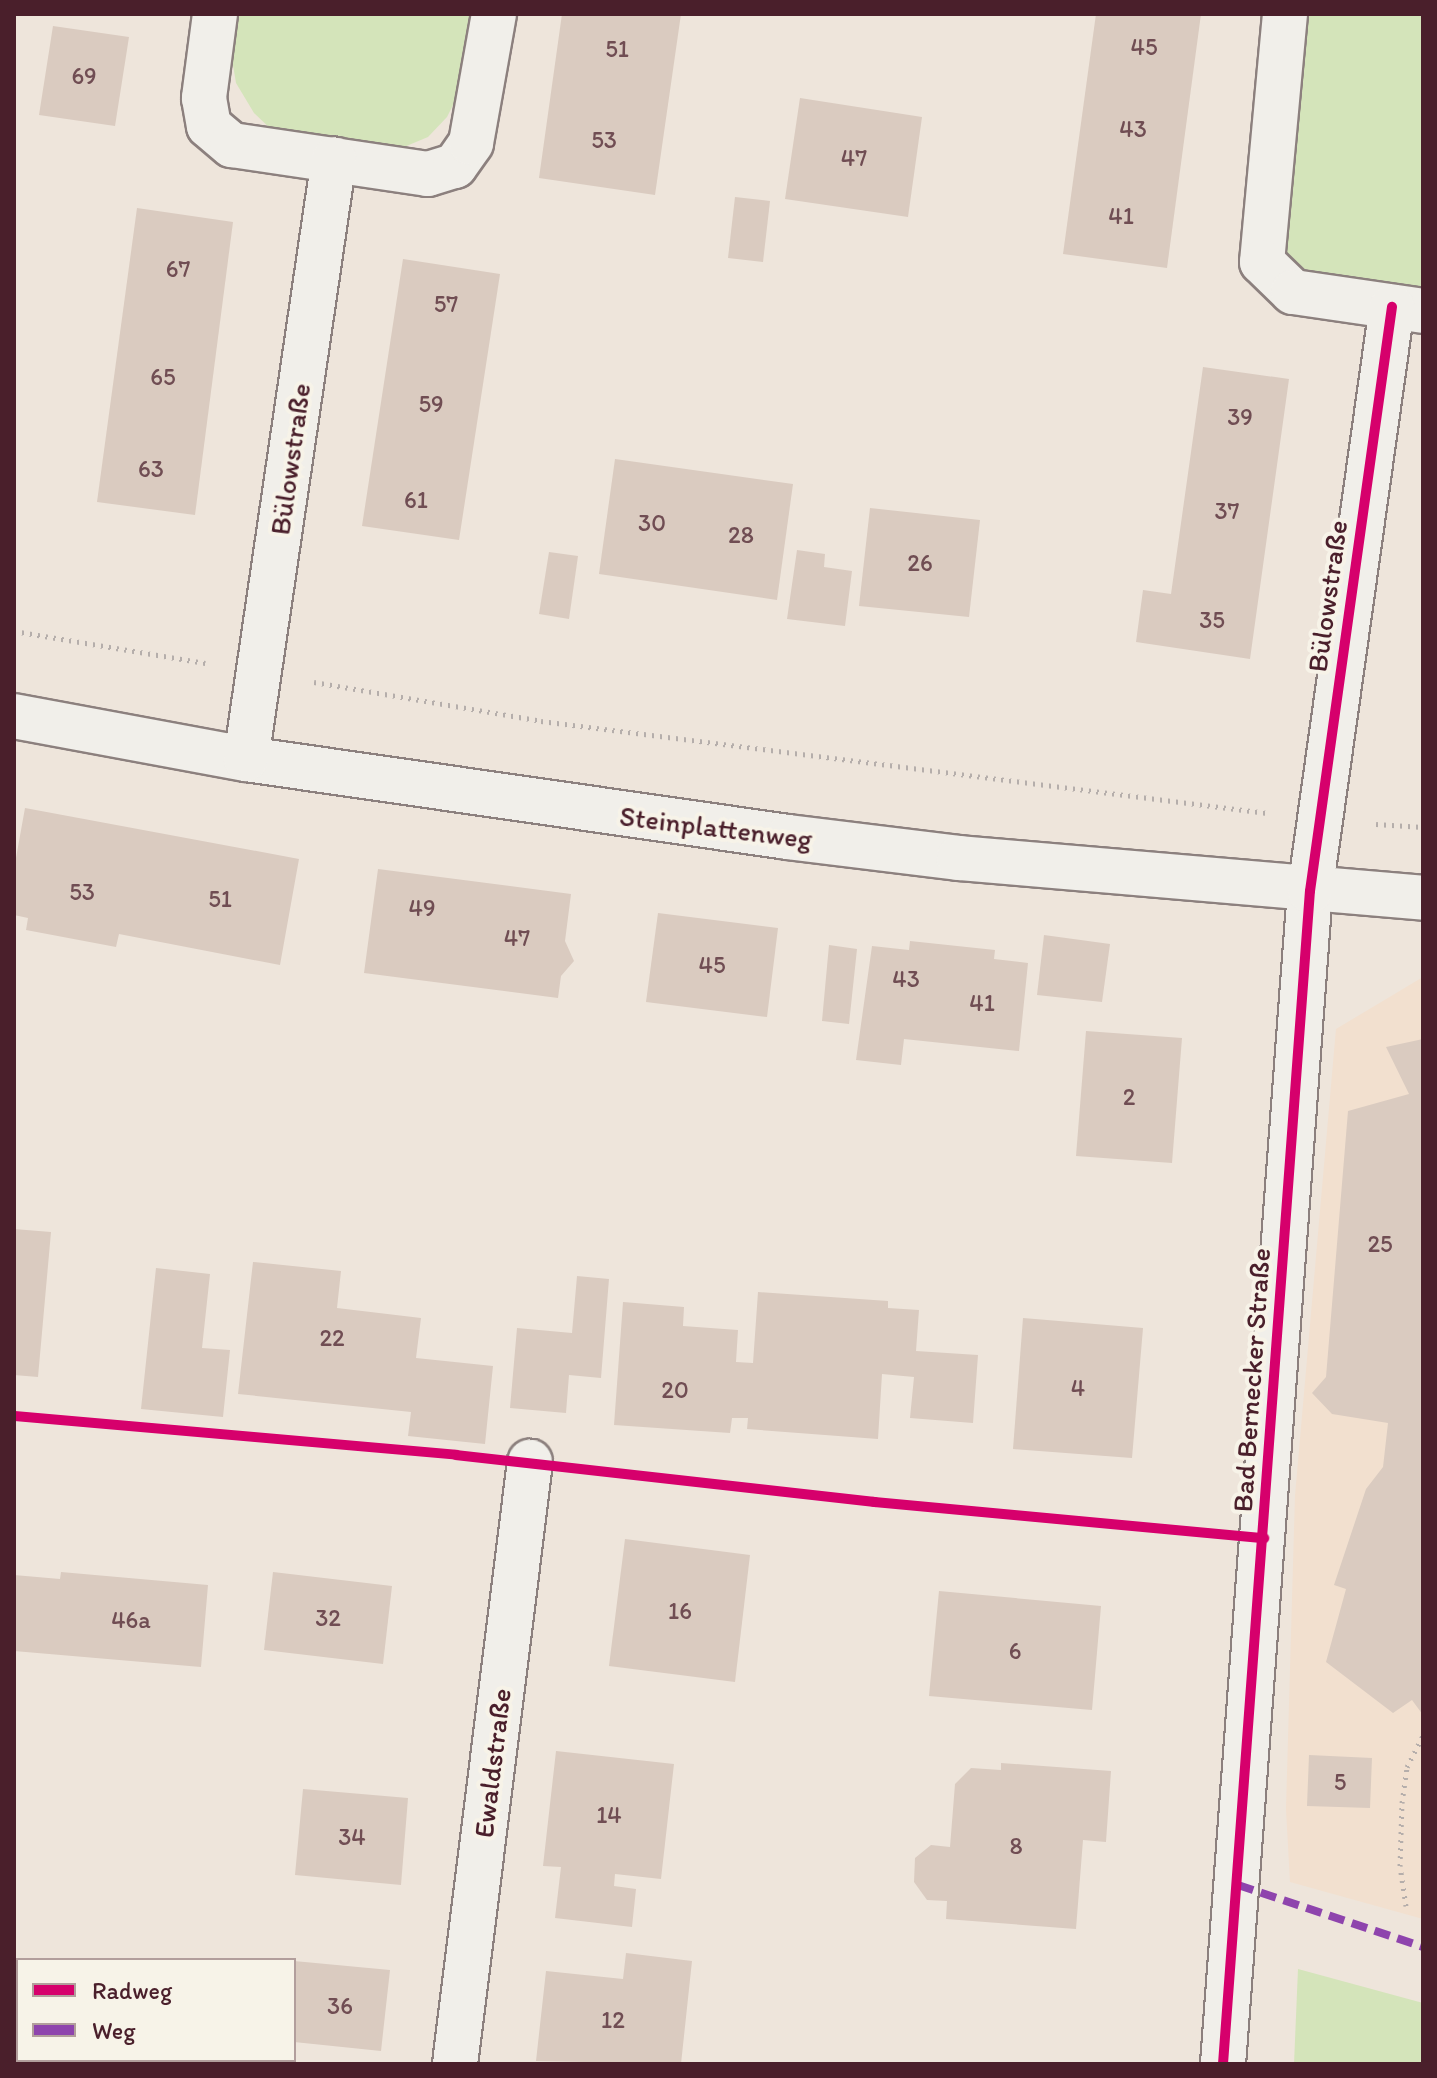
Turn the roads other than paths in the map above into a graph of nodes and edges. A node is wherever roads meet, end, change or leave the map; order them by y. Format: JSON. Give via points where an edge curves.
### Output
{"nodes":[{"id":1,"x":215,"y":14,"type":"edge"},
{"id":2,"x":494,"y":14,"type":"edge"},
{"id":3,"x":1285,"y":14,"type":"edge"},
{"id":4,"x":334,"y":159,"type":"junction"},
{"id":5,"x":1407,"y":309,"type":"edge"},
{"id":6,"x":14,"y":716,"type":"edge"},
{"id":7,"x":246,"y":759,"type":"junction"},
{"id":8,"x":1310,"y":891,"type":"junction"},
{"id":9,"x":1423,"y":898,"type":"edge"},
{"id":10,"x":530,"y":1462,"type":"dead end"},
{"id":11,"x":455,"y":2064,"type":"edge"},
{"id":12,"x":1223,"y":2064,"type":"edge"}],
"edges":[{"from":1,"to":4,"type":"street","via":[[204,98],[209,126],[232,145]]},
{"from":2,"to":4,"type":"street","via":[[471,143],[455,166],[428,174]]},
{"from":3,"to":5,"type":"street","name":"Bülowstraße","via":[[1262,262],[1293,292]]},
{"from":4,"to":7,"type":"street","name":"Bülowstraße"},
{"from":5,"to":8,"type":"street","name":"Bülowstraße"},
{"from":6,"to":7,"type":"street","name":"Steinplattenweg"},
{"from":7,"to":8,"type":"street","name":"Steinplattenweg","via":[[804,839]]},
{"from":8,"to":9,"type":"street","name":"Steinplattenweg"},
{"from":8,"to":12,"type":"street","name":"Bad Bernecker Straße"},
{"from":10,"to":11,"type":"street","name":"Ewaldstraße"}]}
